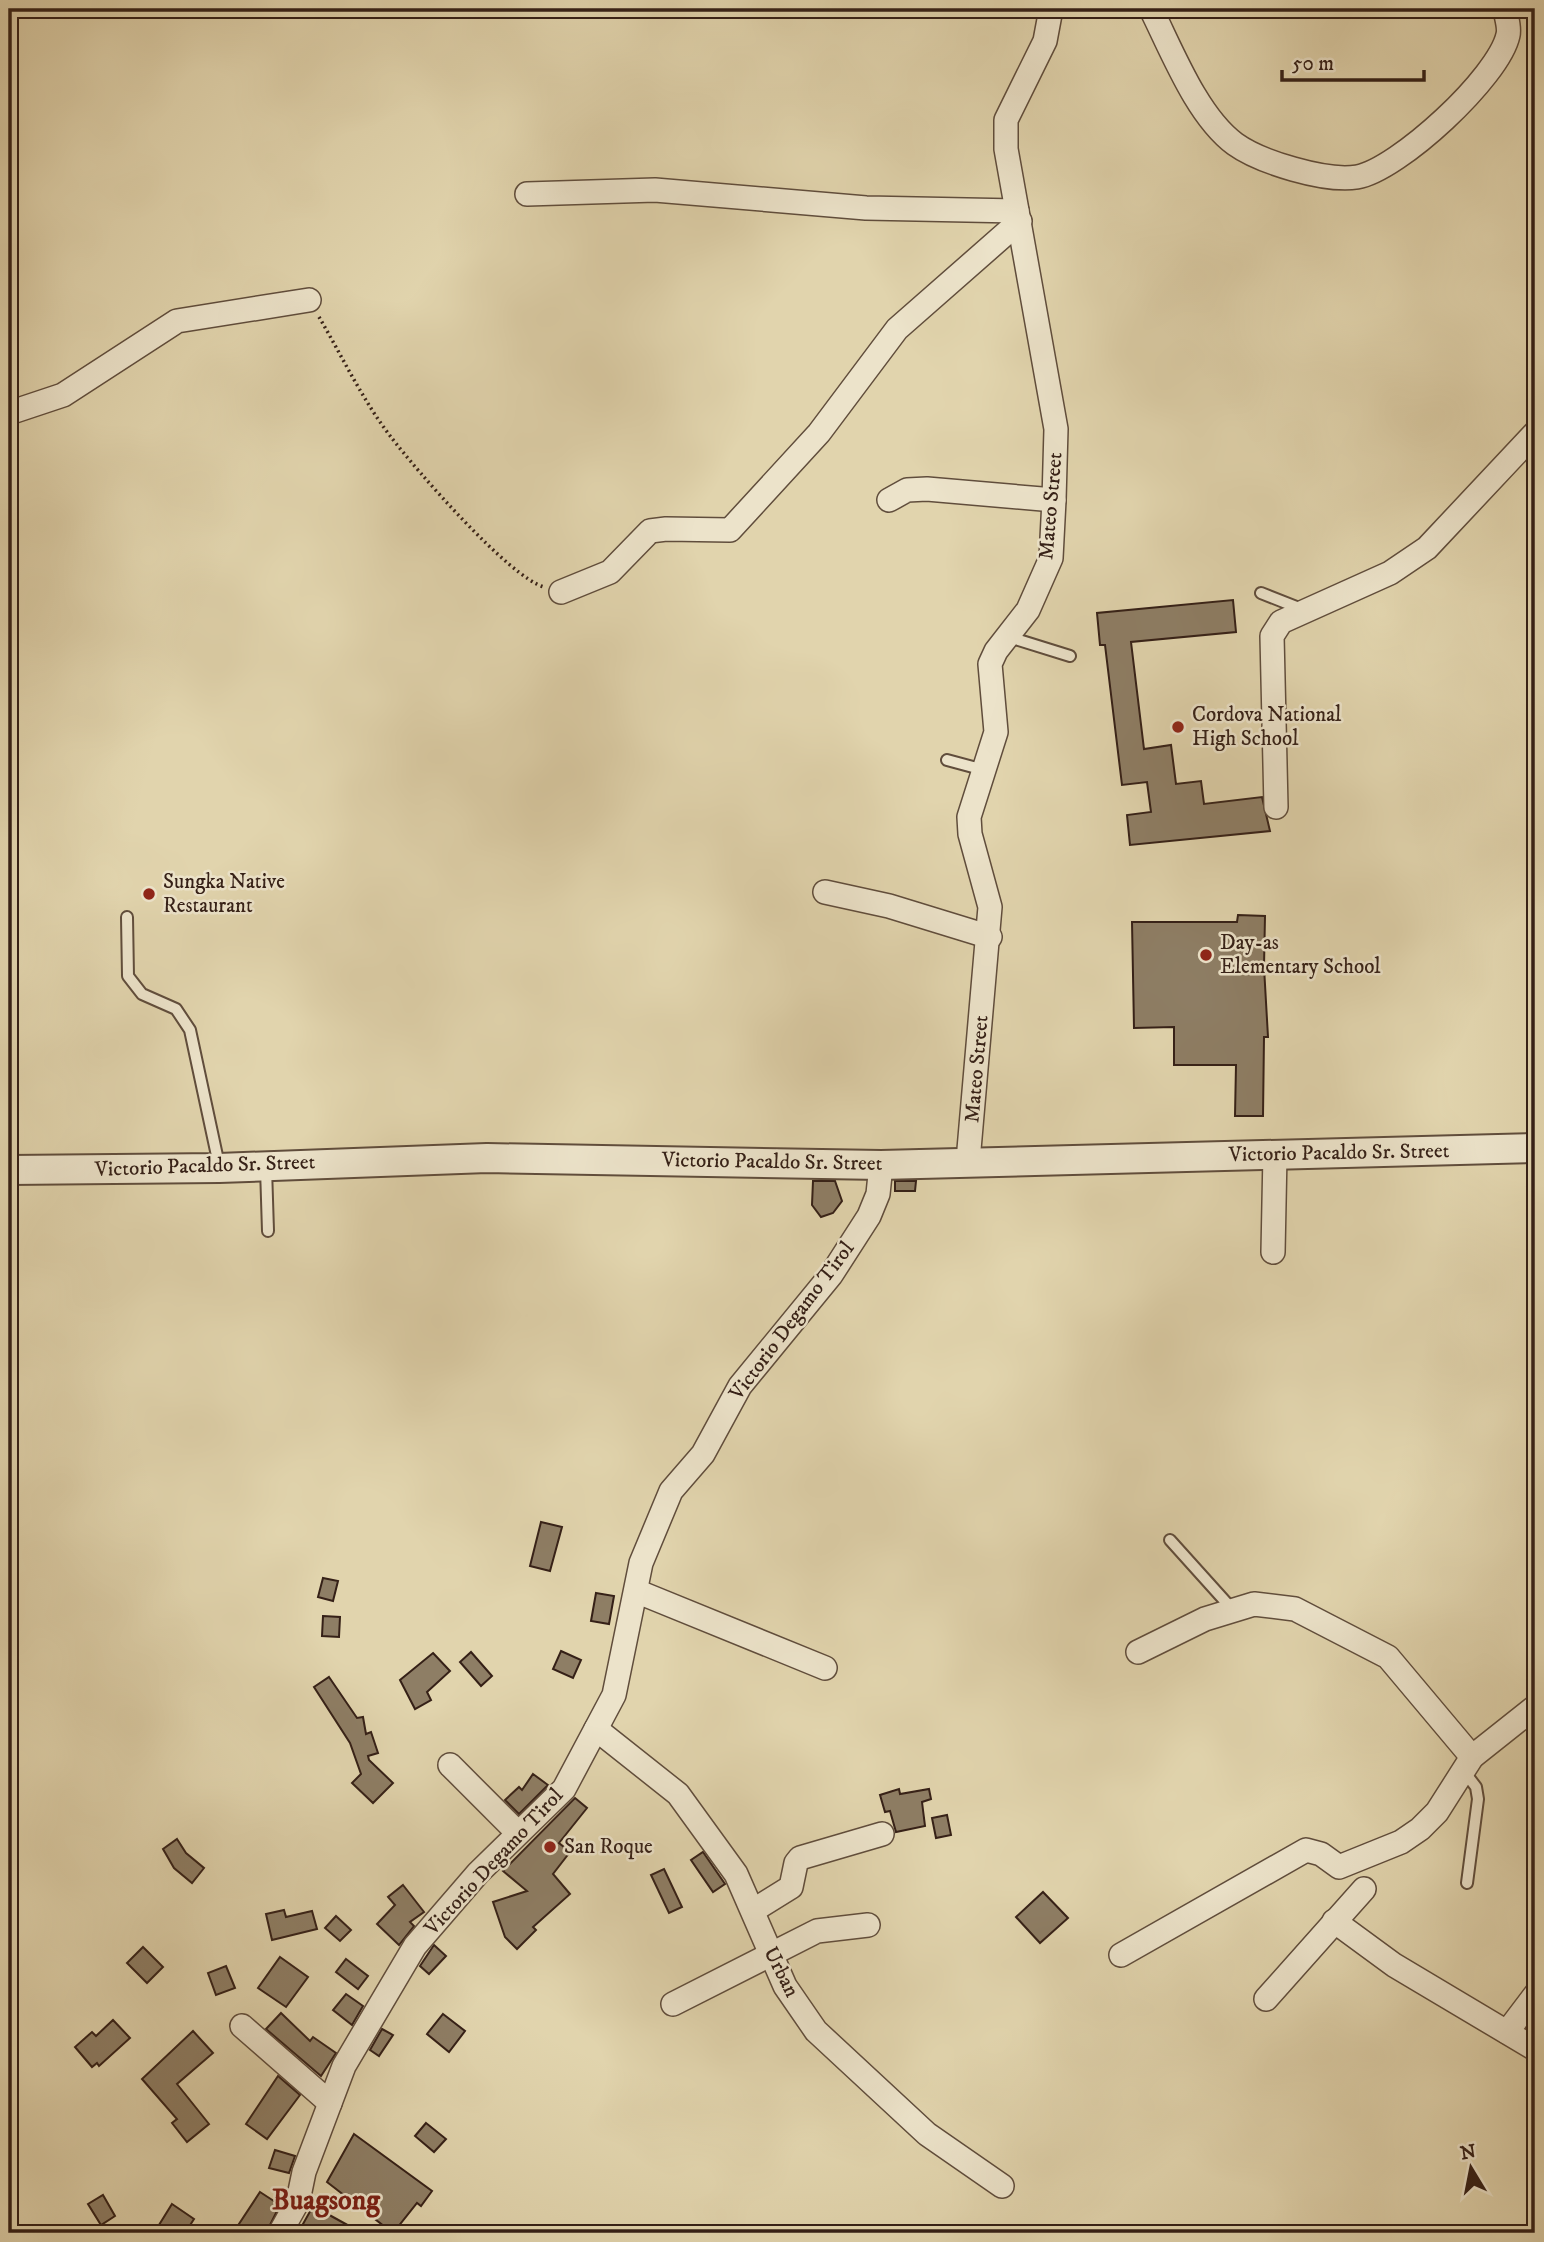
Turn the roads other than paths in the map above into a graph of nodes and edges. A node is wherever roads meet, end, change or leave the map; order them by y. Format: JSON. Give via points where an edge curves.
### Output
{"nodes":[{"id":1,"x":1051,"y":9,"type":"edge"},
{"id":2,"x":1151,"y":9,"type":"edge"},
{"id":3,"x":1505,"y":9,"type":"edge"},
{"id":4,"x":527,"y":194,"type":"dead end"},
{"id":5,"x":1018,"y":216,"type":"junction"},
{"id":6,"x":309,"y":300,"type":"road end"},
{"id":7,"x":9,"y":413,"type":"edge"},
{"id":8,"x":1535,"y":433,"type":"edge"},
{"id":9,"x":889,"y":500,"type":"dead end"},
{"id":10,"x":1054,"y":500,"type":"junction"},
{"id":11,"x":561,"y":592,"type":"road end"},
{"id":12,"x":1261,"y":593,"type":"dead end"},
{"id":13,"x":1306,"y":611,"type":"junction"},
{"id":14,"x":1009,"y":637,"type":"junction"},
{"id":15,"x":1070,"y":656,"type":"dead end"},
{"id":16,"x":947,"y":760,"type":"dead end"},
{"id":17,"x":984,"y":770,"type":"junction"},
{"id":18,"x":1276,"y":807,"type":"dead end"},
{"id":19,"x":825,"y":892,"type":"dead end"},
{"id":20,"x":127,"y":917,"type":"dead end"},
{"id":21,"x":989,"y":937,"type":"junction"},
{"id":22,"x":1535,"y":1148,"type":"edge"},
{"id":23,"x":1275,"y":1154,"type":"junction"},
{"id":24,"x":968,"y":1161,"type":"junction"},
{"id":25,"x":266,"y":1166,"type":"junction"},
{"id":26,"x":881,"y":1166,"type":"junction"},
{"id":27,"x":219,"y":1168,"type":"junction"},
{"id":28,"x":9,"y":1170,"type":"edge"},
{"id":29,"x":268,"y":1231,"type":"dead end"},
{"id":30,"x":1273,"y":1252,"type":"dead end"},
{"id":31,"x":1170,"y":1540,"type":"dead end"},
{"id":32,"x":636,"y":1591,"type":"junction"},
{"id":33,"x":1233,"y":1610,"type":"junction"},
{"id":34,"x":1139,"y":1652,"type":"dead end"},
{"id":35,"x":825,"y":1668,"type":"dead end"},
{"id":36,"x":1535,"y":1707,"type":"edge"},
{"id":37,"x":596,"y":1729,"type":"junction"},
{"id":38,"x":1468,"y":1764,"type":"junction"},
{"id":39,"x":450,"y":1765,"type":"dead end"},
{"id":40,"x":518,"y":1833,"type":"junction"},
{"id":41,"x":882,"y":1834,"type":"dead end"},
{"id":42,"x":1468,"y":1884,"type":"dead end"},
{"id":43,"x":1364,"y":1889,"type":"dead end"},
{"id":44,"x":754,"y":1910,"type":"junction"},
{"id":45,"x":1334,"y":1921,"type":"junction"},
{"id":46,"x":868,"y":1925,"type":"dead end"},
{"id":47,"x":771,"y":1954,"type":"junction"},
{"id":48,"x":1121,"y":1955,"type":"dead end"},
{"id":49,"x":1535,"y":1995,"type":"edge"},
{"id":50,"x":1266,"y":1999,"type":"dead end"},
{"id":51,"x":673,"y":2004,"type":"dead end"},
{"id":52,"x":242,"y":2026,"type":"dead end"},
{"id":53,"x":1507,"y":2032,"type":"junction"},
{"id":54,"x":1535,"y":2049,"type":"edge"},
{"id":55,"x":330,"y":2104,"type":"junction"},
{"id":56,"x":1002,"y":2186,"type":"dead end"},
{"id":57,"x":280,"y":2233,"type":"edge"}],
"edges":[{"from":1,"to":5,"type":"street","name":"Mateo Street","via":[[1045,41],[1006,120],[1006,149]]},
{"from":2,"to":3,"type":"street","via":[[1214,124],[1234,143],[1259,158],[1323,175],[1355,178],[1381,170],[1462,103],[1502,51],[1509,33]]},
{"from":4,"to":5,"type":"street","via":[[655,190]]},
{"from":5,"to":10,"type":"street","name":"Mateo Street","via":[[1056,429]]},
{"from":5,"to":11,"type":"street","via":[[897,329],[819,433],[730,530],[650,531],[610,572]]},
{"from":6,"to":7,"type":"street","via":[[177,321],[63,395]]},
{"from":8,"to":13,"type":"street","via":[[1427,548],[1390,573]]},
{"from":9,"to":10,"type":"street","via":[[907,490],[927,489]]},
{"from":10,"to":14,"type":"street","name":"Mateo Street","via":[[1051,558],[1028,610]]},
{"from":12,"to":13,"type":"lane"},
{"from":13,"to":18,"type":"street","via":[[1281,622],[1272,636]]},
{"from":14,"to":15,"type":"lane"},
{"from":14,"to":17,"type":"street","name":"Mateo Street","via":[[990,664],[996,732]]},
{"from":16,"to":17,"type":"lane"},
{"from":17,"to":21,"type":"street","name":"Mateo Street","via":[[969,817],[990,907]]},
{"from":19,"to":21,"type":"street"},
{"from":20,"to":27,"type":"lane","via":[[128,976],[142,994],[176,1009],[190,1030]]},
{"from":21,"to":24,"type":"street","name":"Mateo Street"},
{"from":22,"to":23,"type":"street","name":"Victorio Pacaldo Sr. Street"},
{"from":23,"to":24,"type":"street","name":"Victorio Pacaldo Sr. Street"},
{"from":23,"to":30,"type":"street"},
{"from":24,"to":26,"type":"street","name":"Victorio Pacaldo Sr. Street"},
{"from":25,"to":26,"type":"street","name":"Victorio Pacaldo Sr. Street","via":[[486,1158]]},
{"from":25,"to":27,"type":"street","name":"Victorio Pacaldo Sr. Street"},
{"from":25,"to":29,"type":"lane"},
{"from":26,"to":32,"type":"street","name":"Victorio Degamo Tirol","via":[[878,1194],[869,1216],[839,1263],[740,1386],[703,1454],[671,1491],[641,1563]]},
{"from":27,"to":28,"type":"street","name":"Victorio Pacaldo Sr. Street"},
{"from":31,"to":33,"type":"lane"},
{"from":32,"to":35,"type":"street"},
{"from":32,"to":37,"type":"street","name":"Victorio Degamo Tirol","via":[[614,1695]]},
{"from":33,"to":34,"type":"street"},
{"from":33,"to":38,"type":"street","via":[[1254,1604],[1295,1609],[1388,1657]]},
{"from":36,"to":38,"type":"street"},
{"from":37,"to":40,"type":"street","name":"Victorio Degamo Tirol","via":[[564,1789]]},
{"from":37,"to":44,"type":"street","name":"Urban","via":[[678,1794],[736,1874]]},
{"from":38,"to":42,"type":"lane","via":[[1478,1799]]},
{"from":38,"to":48,"type":"street","via":[[1437,1812],[1401,1842],[1339,1867],[1306,1850]]},
{"from":39,"to":40,"type":"street"},
{"from":40,"to":55,"type":"street","name":"Victorio Degamo Tirol","via":[[415,1946],[344,2066]]},
{"from":41,"to":44,"type":"street","via":[[800,1858],[791,1887]]},
{"from":43,"to":45,"type":"street"},
{"from":44,"to":47,"type":"street","name":"Urban"},
{"from":45,"to":50,"type":"street"},
{"from":45,"to":53,"type":"street","via":[[1394,1965]]},
{"from":46,"to":47,"type":"street","via":[[817,1931]]},
{"from":47,"to":51,"type":"street"},
{"from":47,"to":56,"type":"street","name":"Urban","via":[[785,1986],[816,2031],[927,2134]]},
{"from":49,"to":53,"type":"street"},
{"from":52,"to":55,"type":"street"},
{"from":53,"to":54,"type":"street"},
{"from":55,"to":57,"type":"street","name":"Victorio Degamo Tirol","via":[[298,2201]]}]}
